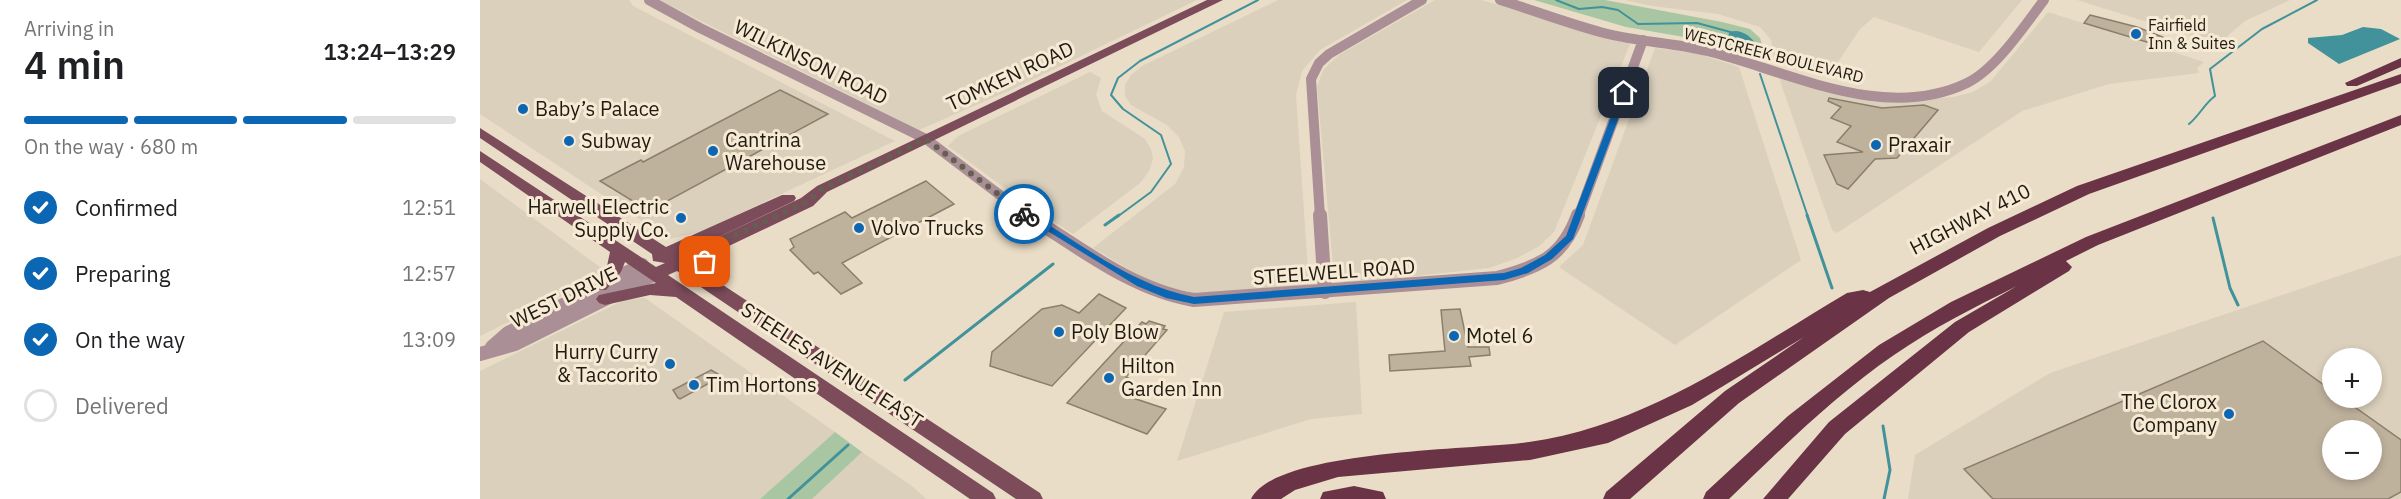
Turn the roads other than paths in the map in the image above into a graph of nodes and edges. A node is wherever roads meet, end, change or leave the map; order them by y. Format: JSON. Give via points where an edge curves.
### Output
{"nodes":[{"id":1,"x":649,"y":0,"type":"edge"},
{"id":2,"x":1217,"y":0,"type":"edge"},
{"id":3,"x":1422,"y":0,"type":"edge"},
{"id":4,"x":1500,"y":0,"type":"edge"},
{"id":5,"x":2044,"y":0,"type":"edge"},
{"id":6,"x":1643,"y":40,"type":"junction"},
{"id":7,"x":2401,"y":62,"type":"edge"},
{"id":8,"x":2401,"y":78,"type":"edge"},
{"id":9,"x":2279,"y":119,"type":"junction"},
{"id":10,"x":2401,"y":120,"type":"edge"},
{"id":11,"x":480,"y":132,"type":"edge"},
{"id":12,"x":926,"y":139,"type":"junction"},
{"id":13,"x":480,"y":155,"type":"edge"},
{"id":14,"x":822,"y":189,"type":"junction"},
{"id":15,"x":2092,"y":241,"type":"junction"},
{"id":16,"x":716,"y":244,"type":"junction"},
{"id":17,"x":619,"y":250,"type":"junction"},
{"id":18,"x":672,"y":259,"type":"junction"},
{"id":19,"x":649,"y":270,"type":"junction"},
{"id":20,"x":702,"y":280,"type":"junction"},
{"id":21,"x":682,"y":292,"type":"junction"},
{"id":22,"x":1325,"y":292,"type":"junction"},
{"id":23,"x":603,"y":293,"type":"junction"},
{"id":24,"x":1882,"y":293,"type":"junction"},
{"id":25,"x":484,"y":352,"type":"edge"},
{"id":26,"x":986,"y":499,"type":"edge"},
{"id":27,"x":1033,"y":499,"type":"edge"},
{"id":28,"x":1262,"y":499,"type":"edge"},
{"id":29,"x":1331,"y":499,"type":"edge"},
{"id":30,"x":1375,"y":499,"type":"edge"},
{"id":31,"x":1614,"y":499,"type":"edge"},
{"id":32,"x":1714,"y":499,"type":"edge"},
{"id":33,"x":1774,"y":499,"type":"edge"}],
"edges":[{"from":1,"to":12,"type":"street","name":"WILKINSON ROAD"},
{"from":2,"to":12,"type":"main road","name":"TOMKEN ROAD"},
{"from":3,"to":22,"type":"street","via":[[1329,54],[1311,79]]},
{"from":4,"to":6,"type":"street","name":"WESTCREEK BOULEVARD","via":[[1609,34]]},
{"from":5,"to":6,"type":"street","name":"WESTCREEK BOULEVARD","via":[[1987,68],[1970,82],[1917,95],[1844,91],[1704,51]]},
{"from":6,"to":22,"type":"street","name":"STEELWELL ROAD","via":[[1570,237],[1561,248],[1524,271],[1504,277]]},
{"from":7,"to":9,"type":"highway","via":[[2287,109]]},
{"from":8,"to":9,"type":"highway","name":"HIGHWAY 410"},
{"from":9,"to":24,"type":"highway","name":"HIGHWAY 410","via":[[2083,189]]},
{"from":10,"to":15,"type":"highway"},
{"from":11,"to":18,"type":"main road","name":"STEELES AVENUE EAST"},
{"from":12,"to":14,"type":"main road","name":"TOMKEN ROAD"},
{"from":12,"to":22,"type":"street","name":"STEELWELL ROAD","via":[[1015,208],[1156,291],[1213,301]]},
{"from":13,"to":17,"type":"main road","name":"STEELES AVENUE EAST"},
{"from":14,"to":16,"type":"main road","name":"TOMKEN ROAD","via":[[807,202]]},
{"from":14,"to":18,"type":"main road","name":"TOMKEN ROAD","via":[[796,194]]},
{"from":15,"to":32,"type":"highway","via":[[1958,307],[1886,350],[1796,422]]},
{"from":15,"to":33,"type":"highway","via":[[2082,256],[1962,327],[1846,421]]},
{"from":16,"to":18,"type":"main road","name":"TOMKEN ROAD"},
{"from":16,"to":20,"type":"main road","via":[[705,262]]},
{"from":17,"to":19,"type":"main road","name":"STEELES AVENUE EAST"},
{"from":17,"to":23,"type":"main road"},
{"from":18,"to":19,"type":"main road","name":"TOMKEN ROAD"},
{"from":18,"to":20,"type":"main road","name":"STEELES AVENUE EAST"},
{"from":19,"to":21,"type":"main road","name":"STEELES AVENUE EAST"},
{"from":19,"to":23,"type":"street","name":"WEST DRIVE"},
{"from":20,"to":27,"type":"main road","name":"STEELES AVENUE EAST"},
{"from":21,"to":23,"type":"main road","via":[[664,288]]},
{"from":21,"to":26,"type":"main road","name":"STEELES AVENUE EAST"},
{"from":23,"to":25,"type":"street","name":"WEST DRIVE","via":[[515,344]]},
{"from":24,"to":28,"type":"highway","via":[[1854,298],[1685,399],[1608,434],[1530,451],[1338,468],[1288,483]]},
{"from":24,"to":31,"type":"highway","name":"HIGHWAY 410","via":[[1732,397]]},
{"from":29,"to":30,"type":"highway"}]}
